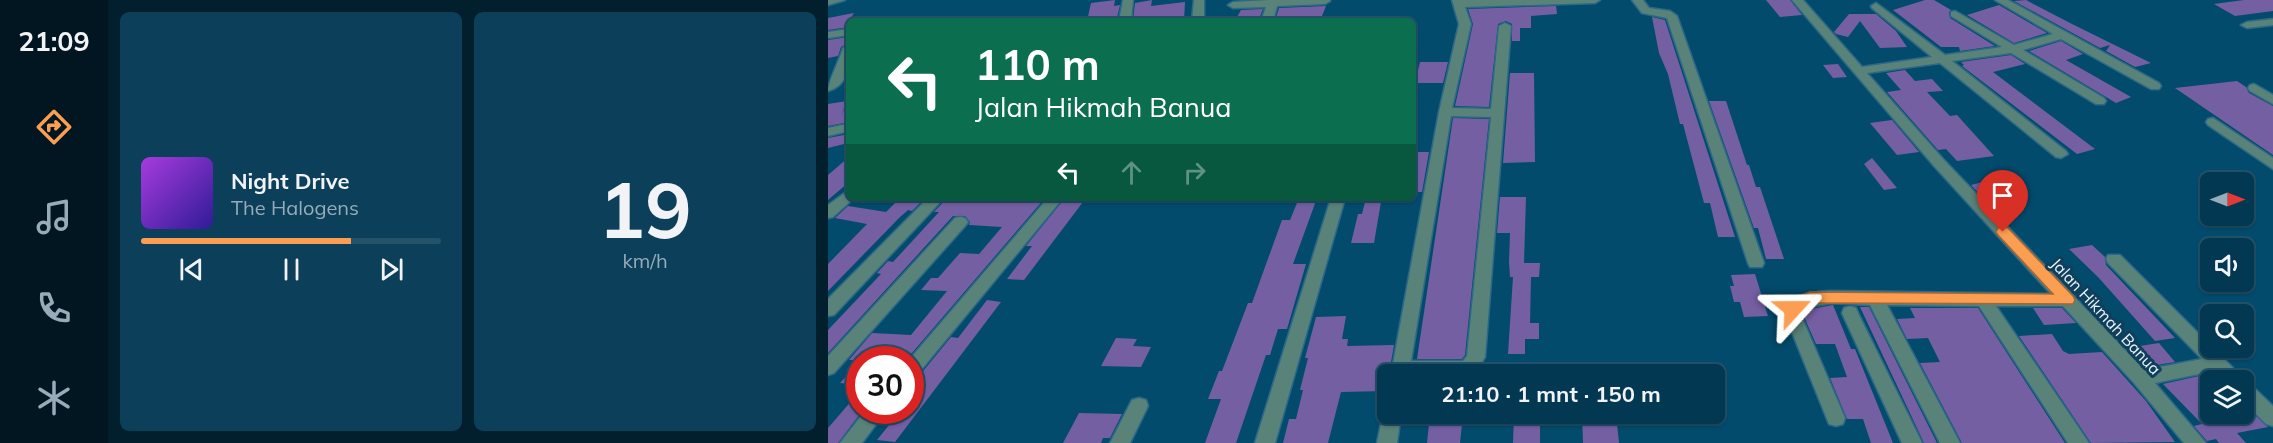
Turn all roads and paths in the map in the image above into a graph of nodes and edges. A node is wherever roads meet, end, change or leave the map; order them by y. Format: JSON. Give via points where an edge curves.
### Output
{"nodes":[{"id":1,"x":840,"y":0,"type":"edge"},
{"id":2,"x":1128,"y":0,"type":"edge"},
{"id":3,"x":1199,"y":0,"type":"edge"},
{"id":4,"x":1595,"y":0,"type":"edge"},
{"id":5,"x":1637,"y":0,"type":"edge"},
{"id":6,"x":1797,"y":0,"type":"edge"},
{"id":7,"x":2000,"y":0,"type":"edge"},
{"id":8,"x":1325,"y":1,"type":"edge"},
{"id":9,"x":828,"y":2,"type":"edge"},
{"id":10,"x":1273,"y":2,"type":"edge"},
{"id":11,"x":1458,"y":2,"type":"edge"},
{"id":12,"x":1233,"y":5,"type":"dead end"},
{"id":13,"x":1876,"y":6,"type":"dead end"},
{"id":14,"x":1955,"y":14,"type":"dead end"},
{"id":15,"x":1125,"y":18,"type":"edge"},
{"id":16,"x":1198,"y":18,"type":"edge"},
{"id":17,"x":1268,"y":18,"type":"edge"},
{"id":18,"x":1884,"y":21,"type":"dead end"},
{"id":19,"x":2273,"y":22,"type":"edge"},
{"id":20,"x":2247,"y":25,"type":"dead end"},
{"id":21,"x":1505,"y":26,"type":"dead end"},
{"id":22,"x":846,"y":32,"type":"edge"},
{"id":23,"x":2061,"y":34,"type":"junction"},
{"id":24,"x":828,"y":35,"type":"edge"},
{"id":25,"x":2012,"y":49,"type":"junction"},
{"id":26,"x":846,"y":57,"type":"edge"},
{"id":27,"x":1938,"y":60,"type":"junction"},
{"id":28,"x":1857,"y":71,"type":"junction"},
{"id":29,"x":2155,"y":86,"type":"dead end"},
{"id":30,"x":828,"y":87,"type":"edge"},
{"id":31,"x":2254,"y":88,"type":"dead end"},
{"id":32,"x":2273,"y":100,"type":"edge"},
{"id":33,"x":2100,"y":101,"type":"dead end"},
{"id":34,"x":1445,"y":112,"type":"junction"},
{"id":35,"x":1498,"y":113,"type":"junction"},
{"id":36,"x":2213,"y":122,"type":"dead end"},
{"id":37,"x":846,"y":128,"type":"edge"},
{"id":38,"x":828,"y":132,"type":"edge"},
{"id":39,"x":2028,"y":140,"type":"dead end"},
{"id":40,"x":2061,"y":154,"type":"dead end"},
{"id":41,"x":2273,"y":165,"type":"edge"},
{"id":42,"x":846,"y":198,"type":"edge"},
{"id":43,"x":934,"y":201,"type":"edge"},
{"id":44,"x":1053,"y":201,"type":"edge"},
{"id":45,"x":1337,"y":201,"type":"edge"},
{"id":46,"x":828,"y":213,"type":"edge"},
{"id":47,"x":960,"y":222,"type":"dead end"},
{"id":48,"x":2114,"y":259,"type":"dead end"},
{"id":49,"x":1756,"y":262,"type":"dead end"},
{"id":50,"x":1875,"y":299,"type":"junction"},
{"id":51,"x":2067,"y":300,"type":"junction"},
{"id":52,"x":1987,"y":306,"type":"dead end"},
{"id":53,"x":828,"y":310,"type":"edge"},
{"id":54,"x":1850,"y":313,"type":"dead end"},
{"id":55,"x":924,"y":354,"type":"edge"},
{"id":56,"x":2213,"y":360,"type":"junction"},
{"id":57,"x":1401,"y":364,"type":"edge"},
{"id":58,"x":1472,"y":364,"type":"edge"},
{"id":59,"x":828,"y":368,"type":"edge"},
{"id":60,"x":2223,"y":370,"type":"edge"},
{"id":61,"x":2140,"y":378,"type":"junction"},
{"id":62,"x":2254,"y":400,"type":"edge"},
{"id":63,"x":1139,"y":406,"type":"dead end"},
{"id":64,"x":1836,"y":418,"type":"dead end"},
{"id":65,"x":2273,"y":418,"type":"edge"},
{"id":66,"x":866,"y":424,"type":"edge"},
{"id":67,"x":1390,"y":424,"type":"edge"},
{"id":68,"x":850,"y":443,"type":"edge"},
{"id":69,"x":1120,"y":443,"type":"edge"},
{"id":70,"x":1265,"y":443,"type":"edge"},
{"id":71,"x":1387,"y":443,"type":"edge"},
{"id":72,"x":1912,"y":443,"type":"edge"},
{"id":73,"x":1950,"y":443,"type":"edge"},
{"id":74,"x":2079,"y":443,"type":"edge"},
{"id":75,"x":2196,"y":443,"type":"edge"}],
"edges":[{"from":1,"to":9,"type":"street"},
{"from":2,"to":15,"type":"street"},
{"from":3,"to":16,"type":"street"},
{"from":4,"to":11,"type":"street"},
{"from":5,"to":49,"type":"street","via":[[1647,11],[1672,16]]},
{"from":6,"to":28,"type":"street","name":"Jalan Hikmah Banua"},
{"from":7,"to":23,"type":"street"},
{"from":8,"to":10,"type":"street"},
{"from":10,"to":12,"type":"street"},
{"from":10,"to":17,"type":"street"},
{"from":11,"to":34,"type":"street","via":[[1463,20]]},
{"from":13,"to":27,"type":"street"},
{"from":14,"to":25,"type":"street"},
{"from":18,"to":27,"type":"street"},
{"from":19,"to":20,"type":"street"},
{"from":21,"to":35,"type":"street"},
{"from":22,"to":24,"type":"street"},
{"from":23,"to":25,"type":"street"},
{"from":23,"to":29,"type":"street"},
{"from":25,"to":27,"type":"street"},
{"from":25,"to":33,"type":"street"},
{"from":26,"to":30,"type":"street","via":[[838,80]]},
{"from":27,"to":28,"type":"street"},
{"from":27,"to":39,"type":"street"},
{"from":27,"to":40,"type":"street"},
{"from":28,"to":51,"type":"street","name":"Jalan Hikmah Banua"},
{"from":31,"to":32,"type":"street"},
{"from":34,"to":35,"type":"street"},
{"from":34,"to":57,"type":"street"},
{"from":35,"to":58,"type":"street","via":[[1476,357]]},
{"from":36,"to":41,"type":"street"},
{"from":37,"to":38,"type":"street"},
{"from":42,"to":46,"type":"street"},
{"from":43,"to":53,"type":"street"},
{"from":44,"to":55,"type":"street"},
{"from":45,"to":70,"type":"street"},
{"from":47,"to":59,"type":"street"},
{"from":48,"to":56,"type":"street"},
{"from":50,"to":51,"type":"street"},
{"from":50,"to":64,"type":"street","via":[[1810,298],[1793,309]]},
{"from":50,"to":73,"type":"street"},
{"from":51,"to":61,"type":"street","name":"Jalan Hikmah Banua"},
{"from":52,"to":74,"type":"street"},
{"from":54,"to":72,"type":"street"},
{"from":56,"to":60,"type":"street"},
{"from":56,"to":61,"type":"street","via":[[2211,365]]},
{"from":61,"to":75,"type":"street","name":"Jalan Hikmah Banua"},
{"from":62,"to":65,"type":"street"},
{"from":63,"to":69,"type":"street"},
{"from":66,"to":68,"type":"street"},
{"from":67,"to":71,"type":"street"}]}
